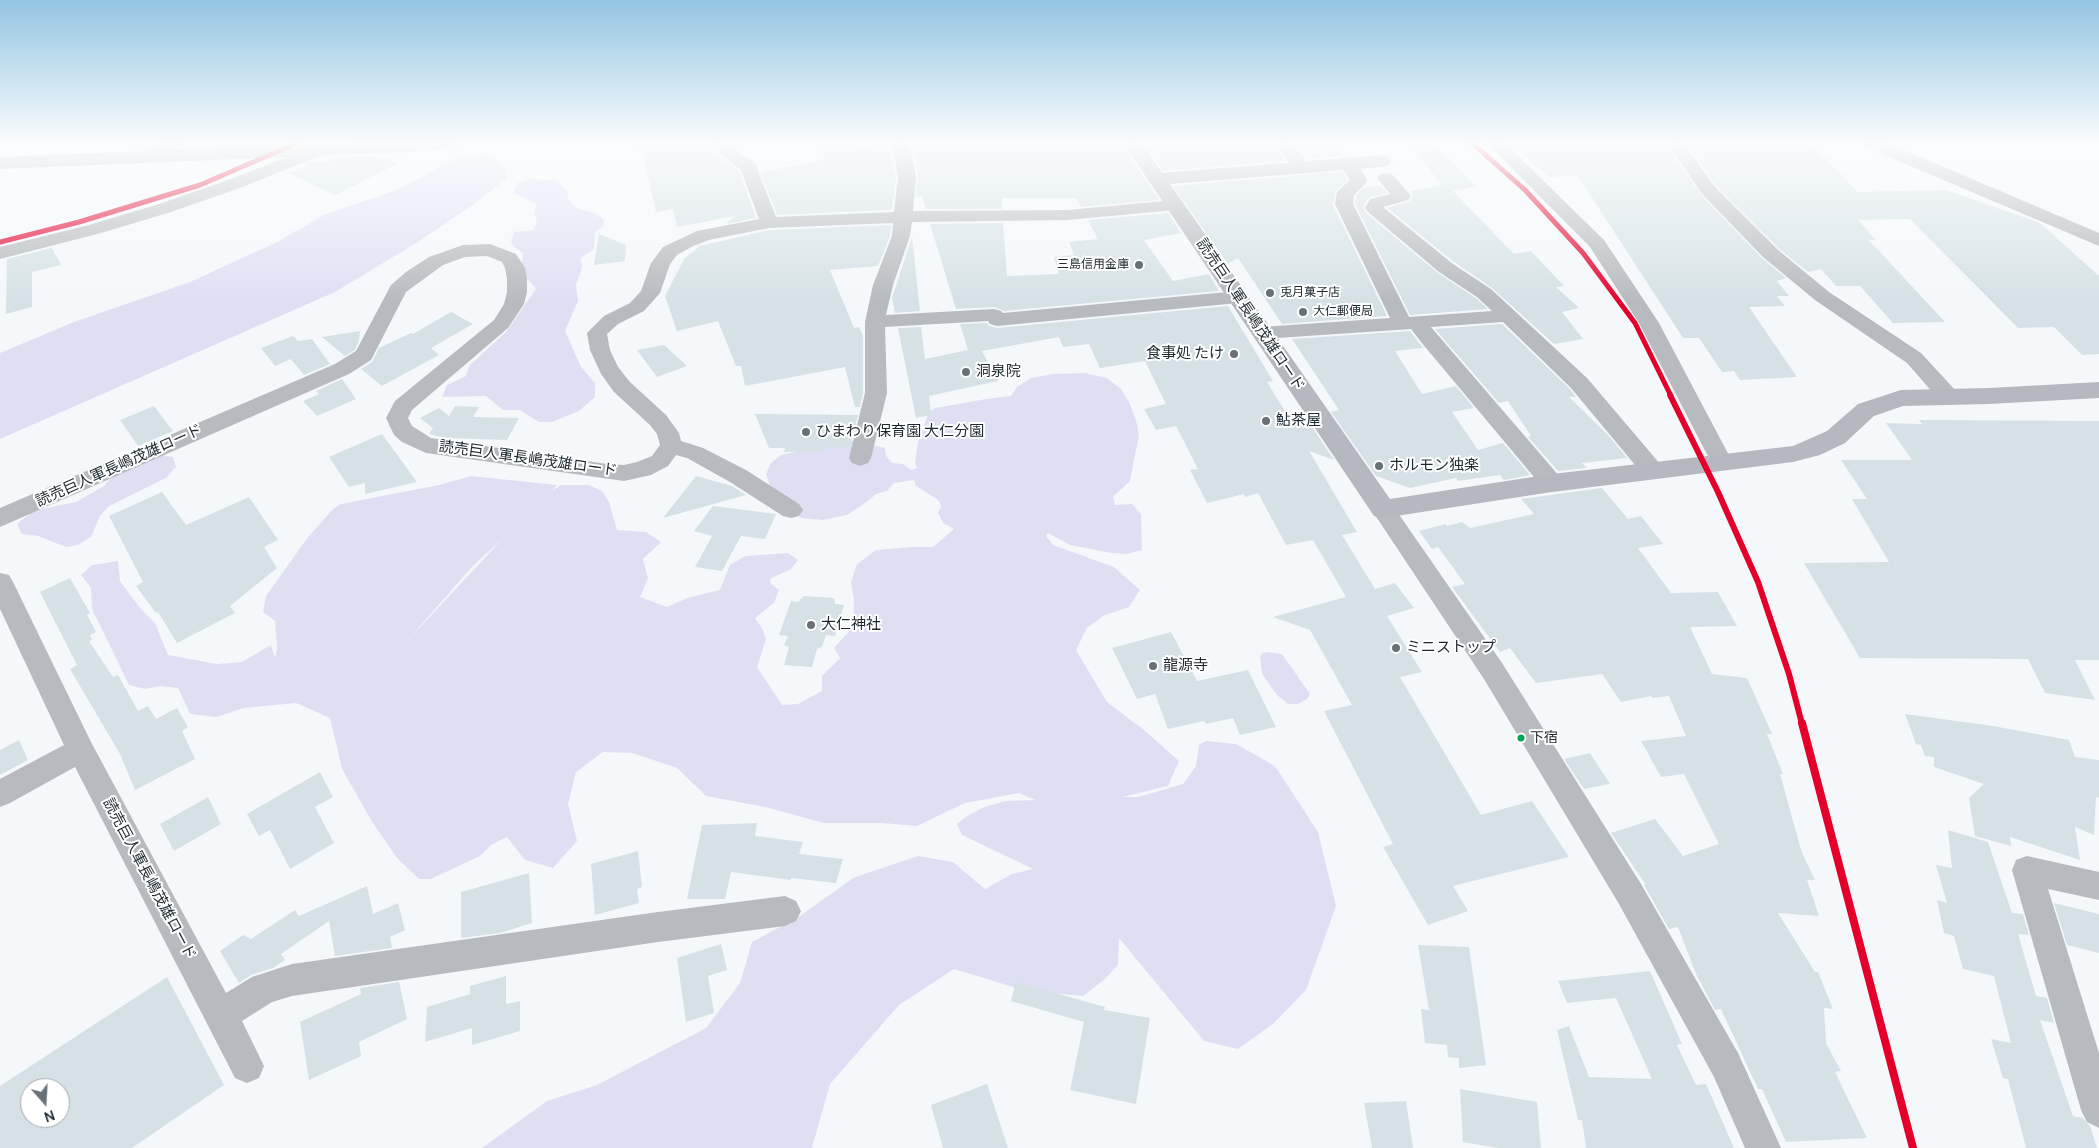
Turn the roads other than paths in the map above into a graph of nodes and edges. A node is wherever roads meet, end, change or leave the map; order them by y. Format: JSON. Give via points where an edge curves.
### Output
{"nodes":[{"id":1,"x":203,"y":195,"type":"edge"},
{"id":2,"x":759,"y":195,"type":"edge"},
{"id":3,"x":906,"y":195,"type":"edge"},
{"id":4,"x":1168,"y":195,"type":"edge"},
{"id":5,"x":1346,"y":195,"type":"edge"},
{"id":6,"x":1401,"y":195,"type":"edge"},
{"id":7,"x":1547,"y":195,"type":"edge"},
{"id":8,"x":1713,"y":195,"type":"edge"},
{"id":9,"x":1993,"y":195,"type":"edge"},
{"id":10,"x":1175,"y":205,"type":"junction"},
{"id":11,"x":904,"y":217,"type":"junction"},
{"id":12,"x":769,"y":223,"type":"junction"},
{"id":13,"x":2099,"y":240,"type":"edge"},
{"id":14,"x":0,"y":253,"type":"edge"},
{"id":15,"x":1238,"y":297,"type":"junction"},
{"id":16,"x":1508,"y":316,"type":"junction"},
{"id":17,"x":876,"y":322,"type":"junction"},
{"id":18,"x":1410,"y":322,"type":"junction"},
{"id":19,"x":1262,"y":333,"type":"junction"},
{"id":20,"x":2099,"y":390,"type":"edge"},
{"id":21,"x":1949,"y":397,"type":"junction"},
{"id":22,"x":671,"y":446,"type":"junction"},
{"id":23,"x":860,"y":458,"type":"dead end"},
{"id":24,"x":1721,"y":461,"type":"junction"},
{"id":25,"x":1653,"y":470,"type":"junction"},
{"id":26,"x":1552,"y":483,"type":"junction"},
{"id":27,"x":1383,"y":509,"type":"junction"},
{"id":28,"x":791,"y":510,"type":"dead end"},
{"id":29,"x":0,"y":518,"type":"edge"},
{"id":30,"x":2,"y":592,"type":"edge"},
{"id":31,"x":81,"y":750,"type":"junction"},
{"id":32,"x":0,"y":794,"type":"edge"},
{"id":33,"x":2099,"y":886,"type":"edge"},
{"id":34,"x":785,"y":911,"type":"dead end"},
{"id":35,"x":221,"y":1015,"type":"junction"},
{"id":36,"x":247,"y":1066,"type":"dead end"},
{"id":37,"x":2099,"y":1110,"type":"edge"},
{"id":38,"x":1763,"y":1148,"type":"edge"}],
"edges":[{"from":1,"to":14,"type":"street","via":[[95,230]]},
{"from":2,"to":12,"type":"street"},
{"from":3,"to":11,"type":"street"},
{"from":4,"to":10,"type":"street","name":"読売巨人軍長嶋茂雄ロード"},
{"from":5,"to":18,"type":"street","via":[[1344,204],[1388,297]]},
{"from":6,"to":16,"type":"street","via":[[1376,203],[1374,208],[1446,268],[1484,293]]},
{"from":7,"to":24,"type":"street","via":[[1597,244],[1649,323]]},
{"from":8,"to":21,"type":"street","via":[[1770,253],[1822,296],[1914,358]]},
{"from":9,"to":13,"type":"highway"},
{"from":10,"to":11,"type":"street","via":[[1067,215]]},
{"from":10,"to":15,"type":"street","name":"読売巨人軍長嶋茂雄ロード"},
{"from":11,"to":12,"type":"street"},
{"from":11,"to":17,"type":"street"},
{"from":12,"to":22,"type":"street","via":[[704,235],[670,251],[661,263],[650,293],[636,307],[597,333],[608,369],[668,433]]},
{"from":15,"to":17,"type":"street","via":[[997,320],[994,315]]},
{"from":15,"to":19,"type":"street","name":"読売巨人軍長嶋茂雄ロード"},
{"from":16,"to":18,"type":"street"},
{"from":16,"to":25,"type":"street","via":[[1579,383]]},
{"from":17,"to":23,"type":"street","via":[[876,393]]},
{"from":18,"to":19,"type":"street"},
{"from":18,"to":26,"type":"street"},
{"from":19,"to":27,"type":"street","name":"読売巨人軍長嶋茂雄ロード"},
{"from":20,"to":21,"type":"street"},
{"from":21,"to":24,"type":"street","via":[[1900,398],[1866,410],[1836,438],[1811,448],[1774,457]]},
{"from":22,"to":28,"type":"street","via":[[704,458],[738,476]]},
{"from":22,"to":29,"type":"street","name":"読売巨人軍長嶋茂雄ロード","via":[[660,461],[643,469],[607,472],[426,445],[402,430],[397,418],[403,406],[501,324],[516,298],[517,279],[509,258],[490,250],[463,252],[436,261],[398,289],[364,355],[342,369]]},
{"from":24,"to":25,"type":"street"},
{"from":25,"to":26,"type":"street"},
{"from":26,"to":27,"type":"street"},
{"from":27,"to":38,"type":"street","via":[[1493,670],[1630,894],[1726,1065]]},
{"from":30,"to":31,"type":"street","name":"読売巨人軍長嶋茂雄ロード"},
{"from":31,"to":32,"type":"street"},
{"from":31,"to":35,"type":"street","name":"読売巨人軍長嶋茂雄ロード"},
{"from":33,"to":37,"type":"street","via":[[2027,870]]},
{"from":34,"to":35,"type":"street","via":[[292,980],[264,988]]},
{"from":35,"to":36,"type":"street","name":"読売巨人軍長嶋茂雄ロード"}]}
